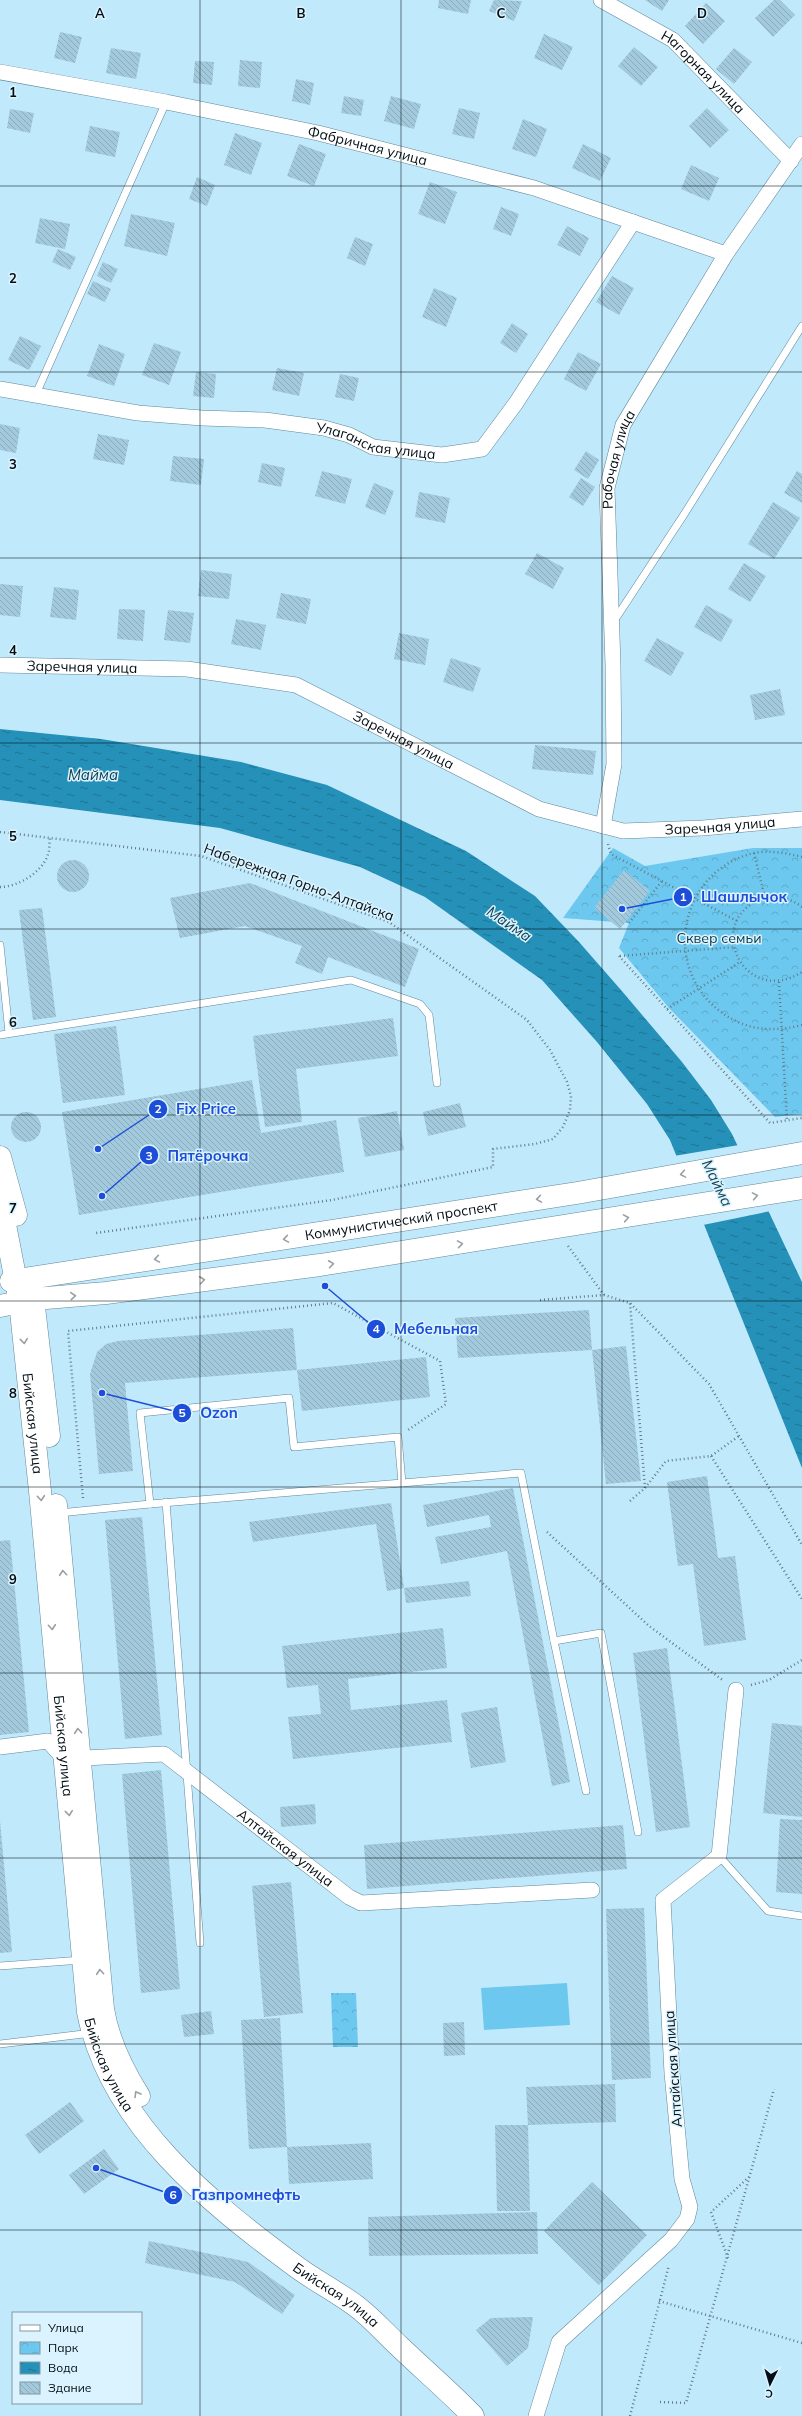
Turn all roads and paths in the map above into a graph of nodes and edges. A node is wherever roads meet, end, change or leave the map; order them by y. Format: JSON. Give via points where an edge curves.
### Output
{"nodes":[{"id":1,"x":601,"y":0,"type":"edge"},
{"id":2,"x":0,"y":72,"type":"edge"},
{"id":3,"x":166,"y":102,"type":"junction"},
{"id":4,"x":802,"y":144,"type":"edge"},
{"id":5,"x":791,"y":161,"type":"junction"},
{"id":6,"x":633,"y":222,"type":"junction"},
{"id":7,"x":726,"y":254,"type":"junction"},
{"id":8,"x":802,"y":326,"type":"edge"},
{"id":9,"x":0,"y":389,"type":"edge"},
{"id":10,"x":36,"y":394,"type":"junction"},
{"id":11,"x":612,"y":625,"type":"junction"},
{"id":12,"x":0,"y":665,"type":"edge"},
{"id":13,"x":802,"y":819,"type":"edge"},
{"id":14,"x":603,"y":826,"type":"junction"},
{"id":15,"x":0,"y":832,"type":"edge"},
{"id":16,"x":50,"y":838,"type":"junction"},
{"id":17,"x":754,"y":853,"type":"junction"},
{"id":18,"x":802,"y":857,"type":"edge"},
{"id":19,"x":662,"y":881,"type":"junction"},
{"id":20,"x":0,"y":887,"type":"edge"},
{"id":21,"x":695,"y":898,"type":"junction"},
{"id":22,"x":765,"y":898,"type":"junction"},
{"id":23,"x":802,"y":907,"type":"edge"},
{"id":24,"x":737,"y":921,"type":"junction"},
{"id":25,"x":629,"y":923,"type":"dead end"},
{"id":26,"x":0,"y":946,"type":"edge"},
{"id":27,"x":734,"y":947,"type":"junction"},
{"id":28,"x":684,"y":950,"type":"junction"},
{"id":29,"x":740,"y":962,"type":"junction"},
{"id":30,"x":802,"y":972,"type":"edge"},
{"id":31,"x":779,"y":982,"type":"junction"},
{"id":32,"x":698,"y":989,"type":"junction"},
{"id":33,"x":667,"y":1009,"type":"junction"},
{"id":34,"x":802,"y":1025,"type":"edge"},
{"id":35,"x":781,"y":1030,"type":"junction"},
{"id":36,"x":8,"y":1034,"type":"junction"},
{"id":37,"x":0,"y":1035,"type":"edge"},
{"id":38,"x":437,"y":1082,"type":"dead end"},
{"id":39,"x":802,"y":1118,"type":"edge"},
{"id":40,"x":787,"y":1121,"type":"junction"},
{"id":41,"x":796,"y":1153,"type":"edge"},
{"id":42,"x":0,"y":1157,"type":"edge"},
{"id":43,"x":802,"y":1188,"type":"edge"},
{"id":44,"x":0,"y":1199,"type":"edge"},
{"id":45,"x":96,"y":1233,"type":"dead end"},
{"id":46,"x":567,"y":1245,"type":"dead end"},
{"id":47,"x":15,"y":1281,"type":"edge"},
{"id":48,"x":604,"y":1295,"type":"junction"},
{"id":49,"x":540,"y":1300,"type":"dead end"},
{"id":50,"x":18,"y":1302,"type":"edge"},
{"id":51,"x":630,"y":1303,"type":"junction"},
{"id":52,"x":739,"y":1436,"type":"junction"},
{"id":53,"x":398,"y":1437,"type":"junction"},
{"id":54,"x":711,"y":1456,"type":"junction"},
{"id":55,"x":402,"y":1483,"type":"junction"},
{"id":56,"x":645,"y":1488,"type":"junction"},
{"id":57,"x":630,"y":1501,"type":"dead end"},
{"id":58,"x":166,"y":1502,"type":"junction"},
{"id":59,"x":150,"y":1504,"type":"junction"},
{"id":60,"x":84,"y":1510,"type":"junction"},
{"id":61,"x":57,"y":1513,"type":"junction"},
{"id":62,"x":530,"y":1517,"type":"junction"},
{"id":63,"x":802,"y":1545,"type":"edge"},
{"id":64,"x":802,"y":1599,"type":"edge"},
{"id":65,"x":554,"y":1640,"type":"junction"},
{"id":66,"x":802,"y":1660,"type":"edge"},
{"id":67,"x":736,"y":1690,"type":"junction"},
{"id":68,"x":0,"y":1746,"type":"edge"},
{"id":69,"x":72,"y":1759,"type":"junction"},
{"id":70,"x":187,"y":1772,"type":"junction"},
{"id":71,"x":586,"y":1791,"type":"dead end"},
{"id":72,"x":638,"y":1832,"type":"dead end"},
{"id":73,"x":719,"y":1856,"type":"junction"},
{"id":74,"x":592,"y":1890,"type":"dead end"},
{"id":75,"x":802,"y":1916,"type":"edge"},
{"id":76,"x":200,"y":1943,"type":"dead end"},
{"id":77,"x":83,"y":1960,"type":"junction"},
{"id":78,"x":0,"y":1966,"type":"edge"},
{"id":79,"x":92,"y":2033,"type":"junction"},
{"id":80,"x":0,"y":2044,"type":"edge"},
{"id":81,"x":774,"y":2089,"type":"dead end"},
{"id":82,"x":176,"y":2166,"type":"junction"},
{"id":83,"x":750,"y":2176,"type":"junction"},
{"id":84,"x":660,"y":2250,"type":"junction"},
{"id":85,"x":728,"y":2259,"type":"junction"},
{"id":86,"x":659,"y":2301,"type":"junction"},
{"id":87,"x":710,"y":2316,"type":"junction"},
{"id":88,"x":802,"y":2343,"type":"edge"},
{"id":89,"x":660,"y":2402,"type":"dead end"},
{"id":90,"x":473,"y":2416,"type":"edge"},
{"id":91,"x":536,"y":2416,"type":"edge"},
{"id":92,"x":630,"y":2416,"type":"edge"}],
"edges":[{"from":1,"to":5,"type":"street","name":"Нагорная улица","via":[[673,40]]},
{"from":2,"to":3,"type":"street","name":"Фабричная улица"},
{"from":3,"to":6,"type":"street","name":"Фабричная улица","via":[[318,134],[534,188]]},
{"from":3,"to":10,"type":"lane"},
{"from":4,"to":5,"type":"street","name":"Рабочая улица"},
{"from":5,"to":7,"type":"street","name":"Рабочая улица"},
{"from":6,"to":7,"type":"street","name":"Фабричная улица"},
{"from":6,"to":10,"type":"street","name":"Улаганская улица","via":[[516,403],[482,449],[442,455],[404,451],[373,447],[349,435],[324,428],[265,420],[138,413]]},
{"from":7,"to":11,"type":"street","name":"Рабочая улица","via":[[623,425],[607,488]]},
{"from":8,"to":11,"type":"lane"},
{"from":9,"to":10,"type":"street","name":"Улаганская улица"},
{"from":11,"to":14,"type":"street","name":"Рабочая улица","via":[[614,764]]},
{"from":12,"to":14,"type":"street","name":"Заречная улица","via":[[187,669],[296,685],[539,809]]},
{"from":13,"to":14,"type":"street","name":"Заречная улица","via":[[623,832]]},
{"from":14,"to":19,"type":"path","via":[[611,854]]},
{"from":15,"to":16,"type":"path","name":"Набережная Горно-Алтайска"},
{"from":16,"to":20,"type":"path","via":[[48,855],[38,870],[21,883]]},
{"from":16,"to":45,"type":"path","name":"Набережная Горно-Алтайска","via":[[201,856],[389,922],[527,1020],[550,1050],[567,1082],[571,1096],[570,1110],[563,1127],[553,1139],[493,1149],[493,1167],[347,1197]]},
{"from":17,"to":18,"type":"path","via":[[782,852]]},
{"from":17,"to":21,"type":"path","via":[[730,862],[710,877]]},
{"from":17,"to":22,"type":"path"},
{"from":19,"to":21,"type":"path"},
{"from":19,"to":25,"type":"path"},
{"from":21,"to":24,"type":"path"},
{"from":21,"to":28,"type":"path","via":[[686,923]]},
{"from":22,"to":23,"type":"path","via":[[780,897],[794,901]]},
{"from":22,"to":24,"type":"path","via":[[744,910]]},
{"from":24,"to":27,"type":"path","via":[[733,934]]},
{"from":26,"to":36,"type":"lane"},
{"from":27,"to":28,"type":"path"},
{"from":27,"to":29,"type":"path"},
{"from":28,"to":32,"type":"path","via":[[689,970]]},
{"from":28,"to":33,"type":"path","via":[[619,956]]},
{"from":29,"to":31,"type":"path","via":[[757,977]]},
{"from":29,"to":32,"type":"path"},
{"from":30,"to":31,"type":"path"},
{"from":31,"to":35,"type":"path"},
{"from":32,"to":33,"type":"path"},
{"from":32,"to":35,"type":"path","via":[[714,1007],[734,1021],[757,1029]]},
{"from":33,"to":40,"type":"path","via":[[770,1123]]},
{"from":34,"to":35,"type":"path"},
{"from":35,"to":40,"type":"path"},
{"from":36,"to":37,"type":"lane"},
{"from":36,"to":38,"type":"lane","via":[[351,980],[420,1004],[426,1009],[429,1015]]},
{"from":39,"to":40,"type":"path"},
{"from":41,"to":47,"type":"main road","name":"Коммунистический проспект","one_way":true,"via":[[577,1193]]},
{"from":42,"to":47,"type":"main road","via":[[11,1193]]},
{"from":50,"to":43,"type":"main road","one_way":true,"via":[[320,1265]]},
{"from":44,"to":47,"type":"main road"},
{"from":46,"to":48,"type":"path"},
{"from":47,"to":50,"type":"main road"},
{"from":48,"to":49,"type":"path"},
{"from":48,"to":51,"type":"path"},
{"from":50,"to":61,"type":"main road","name":"Бийская улица"},
{"from":50,"to":69,"type":"main road","name":"Бийская улица","one_way":true},
{"from":51,"to":52,"type":"path","via":[[709,1384]]},
{"from":51,"to":56,"type":"path"},
{"from":52,"to":54,"type":"path"},
{"from":52,"to":63,"type":"path"},
{"from":53,"to":55,"type":"lane"},
{"from":53,"to":59,"type":"lane","via":[[294,1447],[289,1398],[140,1413]]},
{"from":53,"to":60,"type":"path","via":[[446,1404],[440,1361],[333,1304],[68,1331]]},
{"from":54,"to":56,"type":"path","via":[[666,1461]]},
{"from":54,"to":64,"type":"path"},
{"from":55,"to":58,"type":"lane"},
{"from":55,"to":62,"type":"lane","via":[[521,1473]]},
{"from":56,"to":57,"type":"path"},
{"from":58,"to":59,"type":"lane"},
{"from":58,"to":70,"type":"lane"},
{"from":59,"to":60,"type":"lane"},
{"from":60,"to":61,"type":"lane"},
{"from":69,"to":61,"type":"main road","name":"Бийская улица","one_way":true},
{"from":62,"to":65,"type":"lane"},
{"from":62,"to":67,"type":"path","via":[[649,1626]]},
{"from":65,"to":71,"type":"lane"},
{"from":65,"to":72,"type":"lane","via":[[601,1633]]},
{"from":66,"to":67,"type":"path","via":[[769,1680]]},
{"from":67,"to":73,"type":"street"},
{"from":68,"to":69,"type":"street","via":[[48,1742]]},
{"from":69,"to":70,"type":"street","name":"Алтайская улица","via":[[164,1754]]},
{"from":69,"to":77,"type":"main road","name":"Бийская улица","one_way":true},
{"from":82,"to":69,"type":"main road","name":"Бийская улица","one_way":true,"via":[[158,2128],[128,2079],[107,2030]]},
{"from":70,"to":74,"type":"street","name":"Алтайская улица","via":[[349,1897],[361,1903]]},
{"from":70,"to":76,"type":"lane"},
{"from":73,"to":75,"type":"lane","via":[[768,1911]]},
{"from":73,"to":84,"type":"street","name":"Алтайская улица","via":[[663,1900],[672,2073],[682,2179],[690,2207],[687,2219]]},
{"from":77,"to":78,"type":"lane"},
{"from":77,"to":79,"type":"main road","name":"Бийская улица"},
{"from":79,"to":80,"type":"lane"},
{"from":79,"to":82,"type":"main road","name":"Бийская улица","via":[[102,2061],[134,2117],[157,2147]]},
{"from":81,"to":83,"type":"path"},
{"from":82,"to":90,"type":"main road","name":"Бийская улица","via":[[286,2258],[357,2306]]},
{"from":83,"to":85,"type":"path"},
{"from":83,"to":85,"type":"path","via":[[712,2212]]},
{"from":84,"to":86,"type":"path","via":[[670,2259]]},
{"from":84,"to":91,"type":"street","name":"Алтайская улица","via":[[559,2342]]},
{"from":85,"to":87,"type":"path"},
{"from":86,"to":87,"type":"path"},
{"from":86,"to":92,"type":"path"},
{"from":87,"to":88,"type":"path"},
{"from":87,"to":89,"type":"path","via":[[686,2403]]}]}
